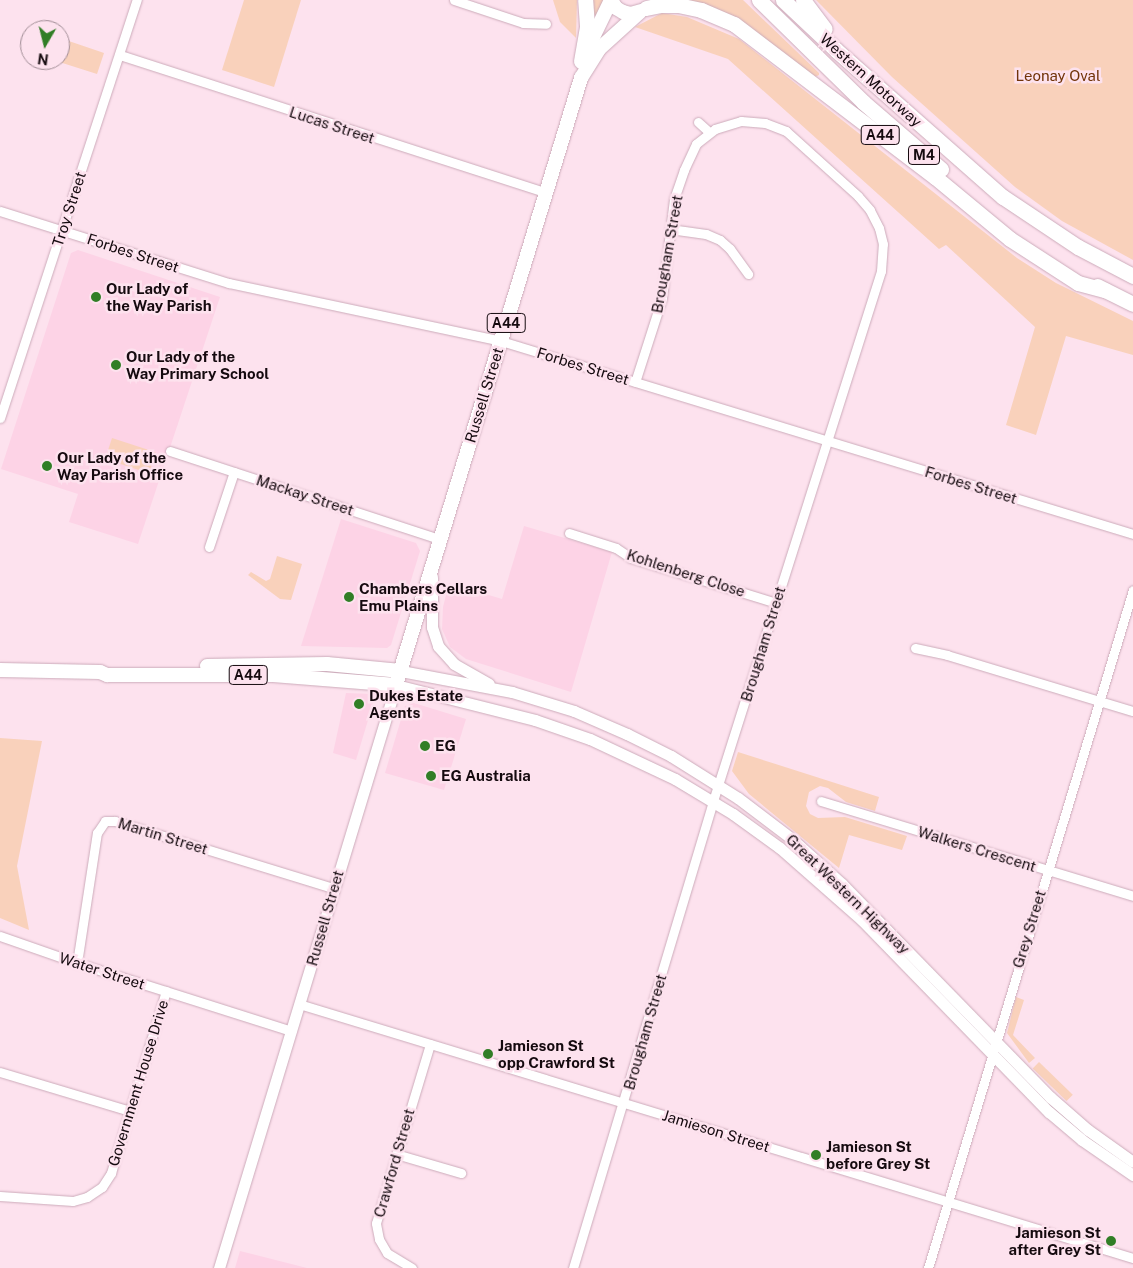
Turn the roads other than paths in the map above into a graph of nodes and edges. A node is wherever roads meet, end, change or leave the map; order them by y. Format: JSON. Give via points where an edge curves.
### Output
{"nodes":[{"id":1,"x":137,"y":0,"type":"edge"},
{"id":2,"x":454,"y":0,"type":"edge"},
{"id":3,"x":585,"y":0,"type":"edge"},
{"id":4,"x":611,"y":0,"type":"edge"},
{"id":5,"x":759,"y":0,"type":"edge"},
{"id":6,"x":783,"y":0,"type":"edge"},
{"id":7,"x":803,"y":0,"type":"edge"},
{"id":8,"x":645,"y":7,"type":"edge"},
{"id":9,"x":546,"y":24,"type":"dead end"},
{"id":10,"x":120,"y":55,"type":"junction"},
{"id":11,"x":581,"y":61,"type":"junction"},
{"id":12,"x":864,"y":73,"type":"junction"},
{"id":13,"x":581,"y":78,"type":"junction"},
{"id":14,"x":698,"y":122,"type":"dead end"},
{"id":15,"x":709,"y":132,"type":"junction"},
{"id":16,"x":546,"y":194,"type":"junction"},
{"id":17,"x":0,"y":210,"type":"edge"},
{"id":18,"x":670,"y":229,"type":"junction"},
{"id":19,"x":62,"y":230,"type":"junction"},
{"id":20,"x":748,"y":274,"type":"dead end"},
{"id":21,"x":1133,"y":276,"type":"edge"},
{"id":22,"x":1104,"y":290,"type":"junction"},
{"id":23,"x":1133,"y":304,"type":"edge"},
{"id":24,"x":501,"y":341,"type":"junction"},
{"id":25,"x":635,"y":382,"type":"junction"},
{"id":26,"x":0,"y":418,"type":"edge"},
{"id":27,"x":825,"y":441,"type":"junction"},
{"id":28,"x":170,"y":451,"type":"dead end"},
{"id":29,"x":234,"y":472,"type":"junction"},
{"id":30,"x":569,"y":533,"type":"dead end"},
{"id":31,"x":1133,"y":534,"type":"edge"},
{"id":32,"x":440,"y":538,"type":"junction"},
{"id":33,"x":208,"y":547,"type":"dead end"},
{"id":34,"x":432,"y":568,"type":"junction"},
{"id":35,"x":1133,"y":590,"type":"edge"},
{"id":36,"x":776,"y":602,"type":"junction"},
{"id":37,"x":915,"y":648,"type":"dead end"},
{"id":38,"x":0,"y":670,"type":"edge"},
{"id":39,"x":401,"y":671,"type":"junction"},
{"id":40,"x":100,"y":672,"type":"junction"},
{"id":41,"x":396,"y":686,"type":"junction"},
{"id":42,"x":498,"y":689,"type":"junction"},
{"id":43,"x":1099,"y":700,"type":"junction"},
{"id":44,"x":1133,"y":711,"type":"edge"},
{"id":45,"x":719,"y":785,"type":"junction"},
{"id":46,"x":713,"y":801,"type":"junction"},
{"id":47,"x":821,"y":801,"type":"dead end"},
{"id":48,"x":1047,"y":870,"type":"junction"},
{"id":49,"x":334,"y":888,"type":"junction"},
{"id":50,"x":1133,"y":896,"type":"edge"},
{"id":51,"x":0,"y":936,"type":"edge"},
{"id":52,"x":77,"y":963,"type":"junction"},
{"id":53,"x":166,"y":992,"type":"junction"},
{"id":54,"x":299,"y":1004,"type":"junction"},
{"id":55,"x":291,"y":1031,"type":"junction"},
{"id":56,"x":995,"y":1041,"type":"junction"},
{"id":57,"x":430,"y":1044,"type":"junction"},
{"id":58,"x":992,"y":1054,"type":"junction"},
{"id":59,"x":0,"y":1072,"type":"edge"},
{"id":60,"x":624,"y":1103,"type":"junction"},
{"id":61,"x":130,"y":1111,"type":"junction"},
{"id":62,"x":396,"y":1154,"type":"junction"},
{"id":63,"x":1133,"y":1162,"type":"edge"},
{"id":64,"x":461,"y":1173,"type":"dead end"},
{"id":65,"x":1133,"y":1175,"type":"edge"},
{"id":66,"x":0,"y":1196,"type":"edge"},
{"id":67,"x":948,"y":1202,"type":"junction"},
{"id":68,"x":1133,"y":1258,"type":"edge"},
{"id":69,"x":219,"y":1268,"type":"edge"},
{"id":70,"x":412,"y":1268,"type":"edge"},
{"id":71,"x":573,"y":1268,"type":"edge"},
{"id":72,"x":928,"y":1268,"type":"edge"}],
"edges":[{"from":1,"to":10,"type":"street","name":"Troy Street"},
{"from":2,"to":9,"type":"street","via":[[524,23]]},
{"from":3,"to":11,"type":"highway","via":[[586,26]]},
{"from":4,"to":8,"type":"highway","number":"A44","via":[[616,8],[631,14]]},
{"from":4,"to":11,"type":"highway","name":"Russell Street","number":"A44"},
{"from":5,"to":22,"type":"highway","name":"Western Motorway","number":"M4","via":[[897,133],[991,213],[1048,256]]},
{"from":6,"to":12,"type":"highway","name":"Western Motorway","number":"M4"},
{"from":7,"to":12,"type":"highway","number":"M4"},
{"from":8,"to":13,"type":"highway","name":"Russell Street","number":"A44","via":[[599,49]]},
{"from":8,"to":22,"type":"highway","number":"A44","via":[[678,5],[701,10],[734,24],[1010,239],[1078,283]]},
{"from":10,"to":16,"type":"street","name":"Lucas Street"},
{"from":10,"to":19,"type":"street","name":"Troy Street"},
{"from":11,"to":13,"type":"highway","name":"Russell Street","number":"A44"},
{"from":12,"to":21,"type":"highway","name":"Western Motorway","number":"M4","via":[[1003,197],[1078,247]]},
{"from":13,"to":16,"type":"highway","name":"Russell Street","number":"A44"},
{"from":14,"to":15,"type":"street"},
{"from":15,"to":18,"type":"street","name":"Brougham Street","via":[[696,144],[684,170],[674,199]]},
{"from":15,"to":27,"type":"street","name":"Brougham Street","via":[[732,123],[749,121],[786,131],[864,202],[879,228],[883,252],[879,280]]},
{"from":16,"to":24,"type":"highway","name":"Russell Street","number":"A44"},
{"from":17,"to":19,"type":"street","name":"Forbes Street"},
{"from":18,"to":20,"type":"street","via":[[706,234],[720,240],[730,248]]},
{"from":18,"to":25,"type":"street","name":"Brougham Street","via":[[661,303]]},
{"from":19,"to":24,"type":"street","name":"Forbes Street","via":[[229,283]]},
{"from":19,"to":26,"type":"street","name":"Troy Street"},
{"from":22,"to":23,"type":"highway","name":"Western Motorway","number":"M4"},
{"from":24,"to":25,"type":"street","name":"Forbes Street"},
{"from":24,"to":32,"type":"highway","name":"Russell Street","number":"A44"},
{"from":25,"to":27,"type":"street","name":"Forbes Street"},
{"from":27,"to":31,"type":"street","name":"Forbes Street"},
{"from":27,"to":36,"type":"street","name":"Brougham Street"},
{"from":28,"to":29,"type":"street","name":"Mackay Street"},
{"from":29,"to":32,"type":"street","name":"Mackay Street"},
{"from":29,"to":33,"type":"street"},
{"from":30,"to":36,"type":"street","name":"Kohlenberg Close","via":[[616,548],[631,558]]},
{"from":32,"to":34,"type":"highway","name":"Russell Street","number":"A44"},
{"from":34,"to":39,"type":"highway","name":"Russell Street","number":"A44"},
{"from":34,"to":42,"type":"main road","name":"Russell Street","via":[[432,627],[438,646],[454,664]]},
{"from":35,"to":43,"type":"street","name":"Grey Street"},
{"from":36,"to":45,"type":"street","name":"Brougham Street"},
{"from":37,"to":43,"type":"street"},
{"from":38,"to":40,"type":"highway","name":"Great Western Highway","number":"A44"},
{"from":39,"to":40,"type":"highway","name":"Great Western Highway","number":"A44","via":[[336,664],[262,663],[106,669]]},
{"from":39,"to":41,"type":"highway","name":"Russell Street","number":"A44"},
{"from":39,"to":42,"type":"main road","name":"Great Western Highway"},
{"from":40,"to":41,"type":"highway","name":"Great Western Highway","number":"A44","via":[[107,675],[273,675]]},
{"from":41,"to":46,"type":"main road","name":"Great Western Highway","via":[[506,712],[590,739],[654,767]]},
{"from":41,"to":49,"type":"main road","name":"Russell Street"},
{"from":42,"to":45,"type":"main road","name":"Great Western Highway","via":[[540,699],[613,727]]},
{"from":43,"to":44,"type":"street"},
{"from":43,"to":48,"type":"street","name":"Grey Street"},
{"from":45,"to":46,"type":"street","name":"Brougham Street"},
{"from":45,"to":56,"type":"main road","name":"Great Western Highway","via":[[818,861]]},
{"from":46,"to":58,"type":"main road","name":"Great Western Highway","via":[[780,848],[821,882]]},
{"from":46,"to":60,"type":"street","name":"Brougham Street"},
{"from":47,"to":48,"type":"street","name":"Walkers Crescent"},
{"from":48,"to":50,"type":"street","name":"Walkers Crescent"},
{"from":48,"to":56,"type":"street","name":"Grey Street"},
{"from":49,"to":52,"type":"street","name":"Martin Street","via":[[124,823],[104,821],[97,833]]},
{"from":49,"to":54,"type":"main road","name":"Russell Street"},
{"from":51,"to":52,"type":"street","name":"Water Street"},
{"from":52,"to":53,"type":"street","name":"Water Street"},
{"from":53,"to":55,"type":"street","name":"Water Street"},
{"from":53,"to":61,"type":"street","name":"Government House Drive"},
{"from":54,"to":55,"type":"main road","name":"Russell Street"},
{"from":54,"to":57,"type":"street","name":"Jamieson Street"},
{"from":55,"to":69,"type":"main road","name":"Russell Street"},
{"from":56,"to":58,"type":"street","name":"Grey Street"},
{"from":56,"to":63,"type":"main road","name":"Great Western Highway","via":[[1068,1113]]},
{"from":57,"to":60,"type":"street","name":"Jamieson Street"},
{"from":57,"to":62,"type":"street","name":"Crawford Street"},
{"from":58,"to":65,"type":"main road","name":"Great Western Highway","via":[[1072,1131]]},
{"from":58,"to":67,"type":"street","name":"Grey Street"},
{"from":59,"to":61,"type":"street"},
{"from":60,"to":67,"type":"street","name":"Jamieson Street"},
{"from":60,"to":71,"type":"street","name":"Brougham Street"},
{"from":61,"to":66,"type":"street","name":"Government House Drive","via":[[110,1173],[95,1193],[73,1201]]},
{"from":62,"to":64,"type":"street"},
{"from":62,"to":70,"type":"street","name":"Crawford Street","via":[[378,1215],[377,1232],[387,1253]]},
{"from":67,"to":68,"type":"street","name":"Jamieson Street"},
{"from":67,"to":72,"type":"street","name":"Grey Street"}]}
